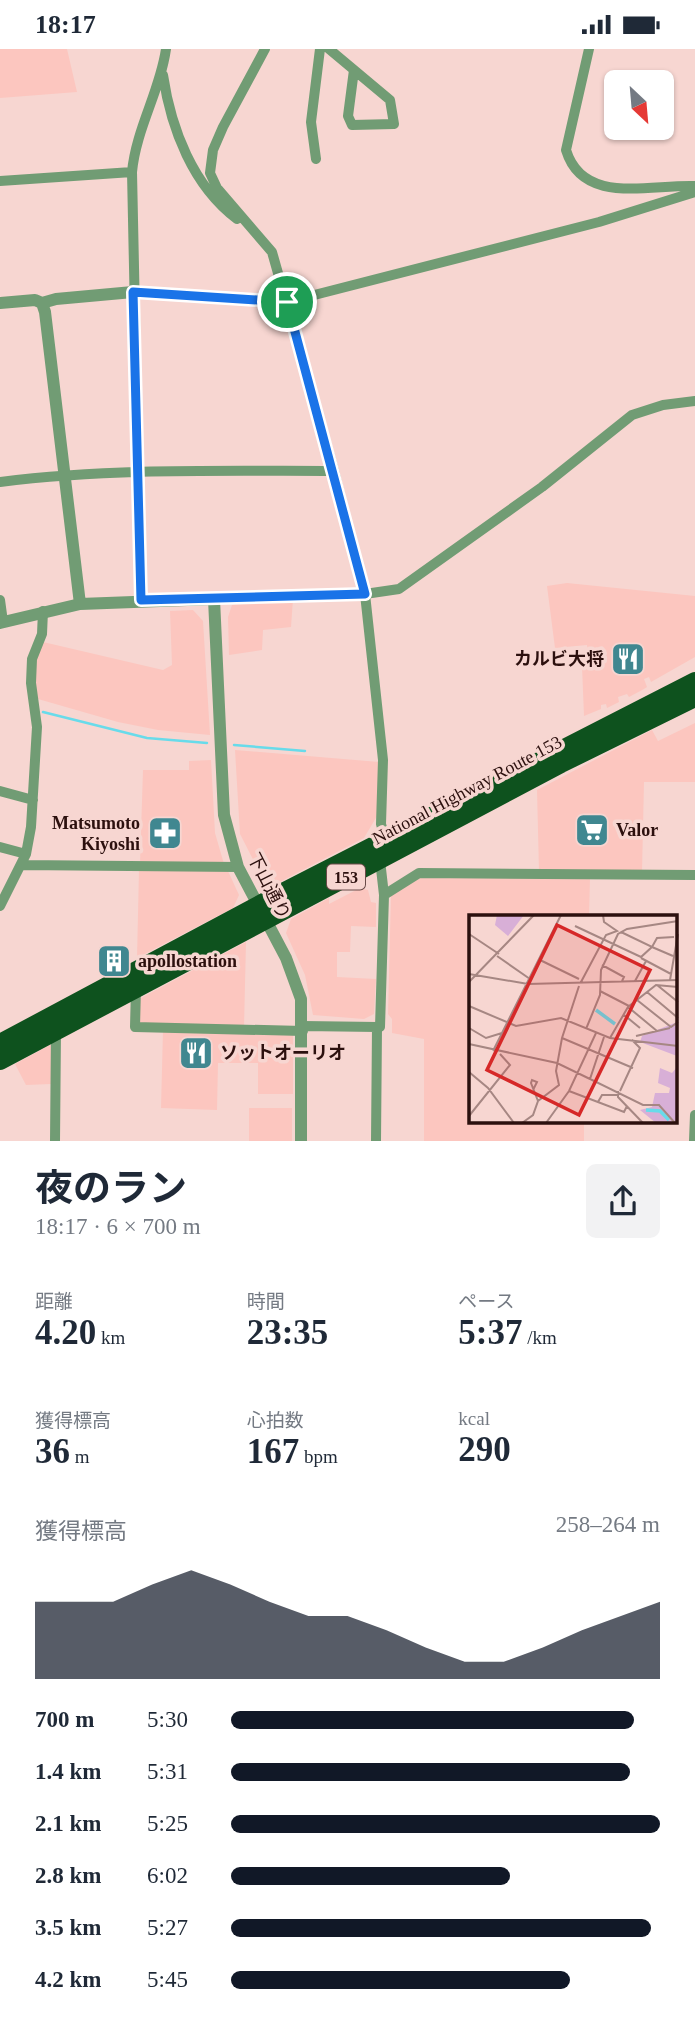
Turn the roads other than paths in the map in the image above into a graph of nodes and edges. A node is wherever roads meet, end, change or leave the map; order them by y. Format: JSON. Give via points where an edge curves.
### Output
{"nodes":[{"id":1,"x":166,"y":49,"type":"edge"},
{"id":2,"x":265,"y":49,"type":"edge"},
{"id":3,"x":320,"y":49,"type":"edge"},
{"id":4,"x":328,"y":49,"type":"edge"},
{"id":5,"x":589,"y":49,"type":"edge"},
{"id":6,"x":354,"y":70,"type":"junction"},
{"id":7,"x":162,"y":72,"type":"junction"},
{"id":8,"x":316,"y":159,"type":"dead end"},
{"id":9,"x":132,"y":172,"type":"junction"},
{"id":10,"x":0,"y":181,"type":"edge"},
{"id":11,"x":695,"y":186,"type":"edge"},
{"id":12,"x":695,"y":192,"type":"edge"},
{"id":13,"x":254,"y":232,"type":"junction"},
{"id":14,"x":133,"y":292,"type":"junction"},
{"id":15,"x":287,"y":302,"type":"junction"},
{"id":16,"x":0,"y":303,"type":"edge"},
{"id":17,"x":42,"y":303,"type":"junction"},
{"id":18,"x":695,"y":401,"type":"edge"},
{"id":19,"x":138,"y":470,"type":"junction"},
{"id":20,"x":334,"y":471,"type":"junction"},
{"id":21,"x":67,"y":473,"type":"junction"},
{"id":22,"x":0,"y":482,"type":"edge"},
{"id":23,"x":365,"y":594,"type":"junction"},
{"id":24,"x":0,"y":600,"type":"edge"},
{"id":25,"x":141,"y":600,"type":"junction"},
{"id":26,"x":214,"y":600,"type":"junction"},
{"id":27,"x":80,"y":604,"type":"junction"},
{"id":28,"x":43,"y":611,"type":"junction"},
{"id":29,"x":1,"y":623,"type":"edge"},
{"id":30,"x":695,"y":681,"type":"edge"},
{"id":31,"x":695,"y":698,"type":"edge"},
{"id":32,"x":0,"y":791,"type":"edge"},
{"id":33,"x":33,"y":800,"type":"junction"},
{"id":34,"x":385,"y":839,"type":"junction"},
{"id":35,"x":0,"y":847,"type":"edge"},
{"id":36,"x":26,"y":853,"type":"junction"},
{"id":37,"x":380,"y":860,"type":"junction"},
{"id":38,"x":21,"y":865,"type":"junction"},
{"id":39,"x":238,"y":867,"type":"junction"},
{"id":40,"x":695,"y":875,"type":"edge"},
{"id":41,"x":384,"y":895,"type":"junction"},
{"id":42,"x":0,"y":907,"type":"edge"},
{"id":43,"x":262,"y":912,"type":"junction"},
{"id":44,"x":136,"y":988,"type":"junction"},
{"id":45,"x":377,"y":1027,"type":"junction"},
{"id":46,"x":303,"y":1029,"type":"junction"},
{"id":47,"x":56,"y":1031,"type":"junction"},
{"id":48,"x":0,"y":1043,"type":"edge"},
{"id":49,"x":0,"y":1061,"type":"edge"},
{"id":50,"x":695,"y":1115,"type":"edge"},
{"id":51,"x":55,"y":1141,"type":"edge"},
{"id":52,"x":302,"y":1141,"type":"edge"},
{"id":53,"x":376,"y":1141,"type":"edge"},
{"id":54,"x":694,"y":1141,"type":"edge"}],
"edges":[{"from":1,"to":7,"type":"street"},
{"from":2,"to":13,"type":"street","via":[[223,127],[210,173]]},
{"from":3,"to":8,"type":"street","via":[[312,122]]},
{"from":4,"to":6,"type":"street"},
{"from":5,"to":11,"type":"street","via":[[566,150],[569,161],[582,177],[604,188]]},
{"from":6,"to":6,"type":"street","via":[[348,116],[352,125],[394,124],[390,100]]},
{"from":7,"to":9,"type":"street"},
{"from":7,"to":13,"type":"street","via":[[194,170],[216,203]]},
{"from":9,"to":10,"type":"street"},
{"from":9,"to":14,"type":"street"},
{"from":12,"to":15,"type":"street","via":[[599,222]]},
{"from":13,"to":15,"type":"street","via":[[272,252]]},
{"from":14,"to":15,"type":"street"},
{"from":14,"to":17,"type":"street"},
{"from":14,"to":19,"type":"street"},
{"from":15,"to":20,"type":"street"},
{"from":16,"to":17,"type":"street"},
{"from":17,"to":21,"type":"street"},
{"from":18,"to":23,"type":"street","via":[[632,415],[411,583]]},
{"from":19,"to":20,"type":"street"},
{"from":19,"to":21,"type":"street"},
{"from":19,"to":25,"type":"street"},
{"from":20,"to":23,"type":"street"},
{"from":21,"to":22,"type":"street"},
{"from":21,"to":27,"type":"street"},
{"from":23,"to":26,"type":"street"},
{"from":23,"to":34,"type":"street","via":[[383,760],[381,824]]},
{"from":24,"to":29,"type":"street"},
{"from":25,"to":26,"type":"street"},
{"from":25,"to":27,"type":"street"},
{"from":26,"to":39,"type":"street","name":"下山通り","via":[[224,814]]},
{"from":27,"to":28,"type":"street"},
{"from":28,"to":29,"type":"street"},
{"from":28,"to":33,"type":"street","via":[[42,634],[32,659],[37,727]]},
{"from":30,"to":34,"type":"highway","name":"National Highway Route 153","number":"153"},
{"from":31,"to":37,"type":"highway","name":"National Highway Route 153","number":"153"},
{"from":32,"to":33,"type":"street"},
{"from":33,"to":36,"type":"street"},
{"from":34,"to":43,"type":"highway","name":"National Highway Route 153","number":"153"},
{"from":35,"to":36,"type":"street"},
{"from":36,"to":38,"type":"street"},
{"from":37,"to":41,"type":"street"},
{"from":37,"to":43,"type":"highway","name":"National Highway Route 153","number":"153"},
{"from":38,"to":39,"type":"street"},
{"from":38,"to":42,"type":"street"},
{"from":39,"to":43,"type":"street","name":"下山通り"},
{"from":40,"to":41,"type":"street","via":[[419,873]]},
{"from":41,"to":45,"type":"street"},
{"from":43,"to":44,"type":"highway","name":"National Highway Route 153","number":"153"},
{"from":43,"to":46,"type":"street","name":"下山通り","via":[[295,977]]},
{"from":43,"to":48,"type":"highway","name":"National Highway Route 153","number":"153"},
{"from":44,"to":46,"type":"street","via":[[135,1027]]},
{"from":44,"to":47,"type":"highway","name":"National Highway Route 153","number":"153"},
{"from":45,"to":46,"type":"street"},
{"from":45,"to":53,"type":"street"},
{"from":46,"to":52,"type":"street","name":"下山通り"},
{"from":47,"to":49,"type":"highway","name":"National Highway Route 153","number":"153"},
{"from":47,"to":51,"type":"street"},
{"from":50,"to":54,"type":"street"}]}
